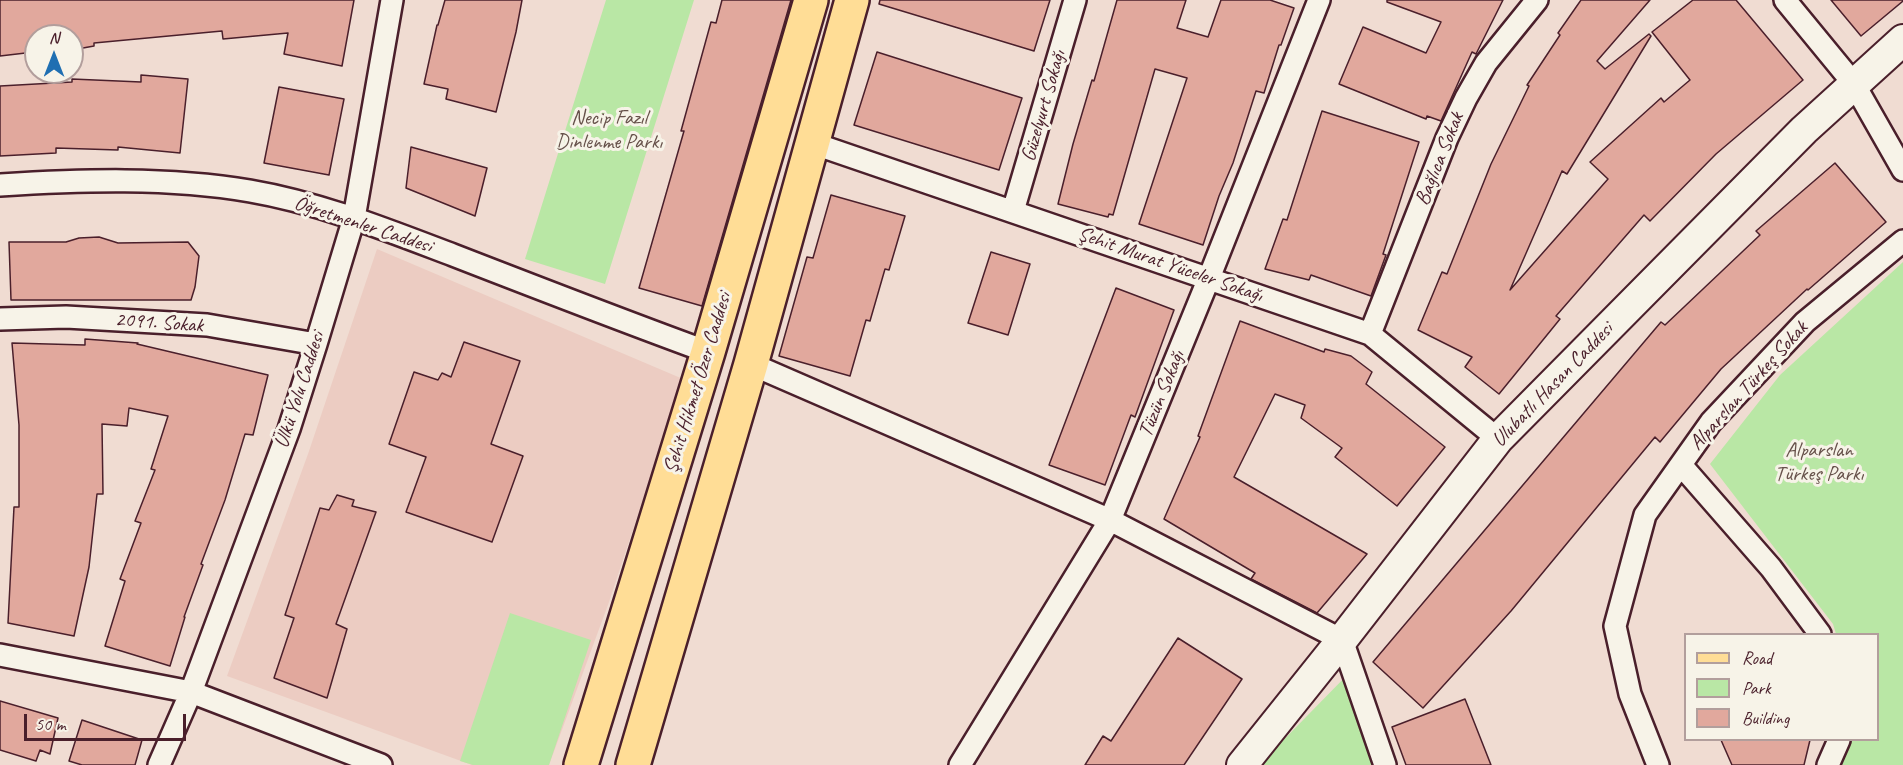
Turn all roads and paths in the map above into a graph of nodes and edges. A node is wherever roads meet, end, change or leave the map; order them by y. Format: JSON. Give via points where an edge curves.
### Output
{"nodes":[{"id":1,"x":392,"y":0,"type":"edge"},
{"id":2,"x":812,"y":0,"type":"edge"},
{"id":3,"x":852,"y":0,"type":"edge"},
{"id":4,"x":1075,"y":0,"type":"edge"},
{"id":5,"x":1319,"y":0,"type":"edge"},
{"id":6,"x":1537,"y":0,"type":"edge"},
{"id":7,"x":1785,"y":0,"type":"edge"},
{"id":8,"x":1903,"y":40,"type":"edge"},
{"id":9,"x":1854,"y":84,"type":"junction"},
{"id":10,"x":812,"y":143,"type":"junction"},
{"id":11,"x":1903,"y":170,"type":"edge"},
{"id":12,"x":0,"y":185,"type":"edge"},
{"id":13,"x":1013,"y":211,"type":"junction"},
{"id":14,"x":354,"y":218,"type":"junction"},
{"id":15,"x":1903,"y":242,"type":"edge"},
{"id":16,"x":1209,"y":278,"type":"junction"},
{"id":17,"x":0,"y":319,"type":"edge"},
{"id":18,"x":1370,"y":334,"type":"junction"},
{"id":19,"x":316,"y":344,"type":"junction"},
{"id":20,"x":708,"y":352,"type":"junction"},
{"id":21,"x":751,"y":364,"type":"junction"},
{"id":22,"x":1498,"y":439,"type":"junction"},
{"id":23,"x":1681,"y":465,"type":"junction"},
{"id":24,"x":1110,"y":520,"type":"junction"},
{"id":25,"x":1819,"y":633,"type":"edge"},
{"id":26,"x":1342,"y":640,"type":"junction"},
{"id":27,"x":0,"y":655,"type":"edge"},
{"id":28,"x":191,"y":692,"type":"junction"},
{"id":29,"x":1839,"y":741,"type":"edge"},
{"id":30,"x":159,"y":765,"type":"edge"},
{"id":31,"x":381,"y":765,"type":"edge"},
{"id":32,"x":581,"y":765,"type":"edge"},
{"id":33,"x":633,"y":765,"type":"edge"},
{"id":34,"x":960,"y":765,"type":"edge"},
{"id":35,"x":1242,"y":765,"type":"edge"},
{"id":36,"x":1385,"y":765,"type":"edge"},
{"id":37,"x":1658,"y":765,"type":"edge"},
{"id":38,"x":1828,"y":765,"type":"edge"}],
"edges":[{"from":1,"to":14,"type":"street","name":"Ülkü Yolu Caddesi"},
{"from":2,"to":20,"type":"main road","name":"Şehit Hikmet Özer Caddesi"},
{"from":3,"to":10,"type":"main road","name":"Şehit Hikmet Özer Caddesi"},
{"from":4,"to":13,"type":"street","name":"Güzelyurt Sokağı"},
{"from":5,"to":16,"type":"street","name":"Tüzün Sokağı"},
{"from":6,"to":18,"type":"street","name":"Bağlıca Sokak","via":[[1486,63],[1466,98]]},
{"from":7,"to":9,"type":"street"},
{"from":8,"to":9,"type":"street","name":"Ulubatlı Hasan Caddesi"},
{"from":9,"to":11,"type":"street"},
{"from":9,"to":22,"type":"street","name":"Ulubatlı Hasan Caddesi"},
{"from":10,"to":13,"type":"street","name":"Şehit Murat Yüceler Sokağı"},
{"from":10,"to":21,"type":"main road","name":"Şehit Hikmet Özer Caddesi"},
{"from":12,"to":14,"type":"street","name":"Öğretmenler Caddesi","via":[[126,182],[213,186],[280,198]]},
{"from":13,"to":16,"type":"street","name":"Şehit Murat Yüceler Sokağı"},
{"from":14,"to":19,"type":"street","name":"Ülkü Yolu Caddesi"},
{"from":14,"to":20,"type":"street","name":"Öğretmenler Caddesi"},
{"from":15,"to":23,"type":"street","name":"Alparslan Türkeş Sokak","via":[[1805,322],[1711,422]]},
{"from":16,"to":18,"type":"street","name":"Şehit Murat Yüceler Sokağı"},
{"from":16,"to":24,"type":"street","name":"Tüzün Sokağı"},
{"from":17,"to":19,"type":"street","name":"2091. Sokak","via":[[207,325]]},
{"from":18,"to":22,"type":"street","name":"Şehit Murat Yüceler Sokağı"},
{"from":19,"to":28,"type":"street","name":"Ülkü Yolu Caddesi","via":[[289,429]]},
{"from":20,"to":21,"type":"main road"},
{"from":20,"to":32,"type":"main road","name":"Şehit Hikmet Özer Caddesi"},
{"from":21,"to":24,"type":"street"},
{"from":21,"to":33,"type":"main road","name":"Şehit Hikmet Özer Caddesi"},
{"from":22,"to":26,"type":"street","name":"Ulubatlı Hasan Caddesi"},
{"from":23,"to":25,"type":"street","via":[[1771,568]]},
{"from":23,"to":37,"type":"street","name":"Alparslan Türkeş Sokak","via":[[1645,515],[1615,626],[1630,694]]},
{"from":24,"to":26,"type":"street"},
{"from":24,"to":34,"type":"street","name":"Tüzün Sokağı"},
{"from":26,"to":35,"type":"street","name":"Ulubatlı Hasan Caddesi"},
{"from":26,"to":36,"type":"street"},
{"from":27,"to":28,"type":"street"},
{"from":28,"to":30,"type":"street","name":"Ülkü Yolu Caddesi"},
{"from":28,"to":31,"type":"street"},
{"from":29,"to":38,"type":"street"}]}
